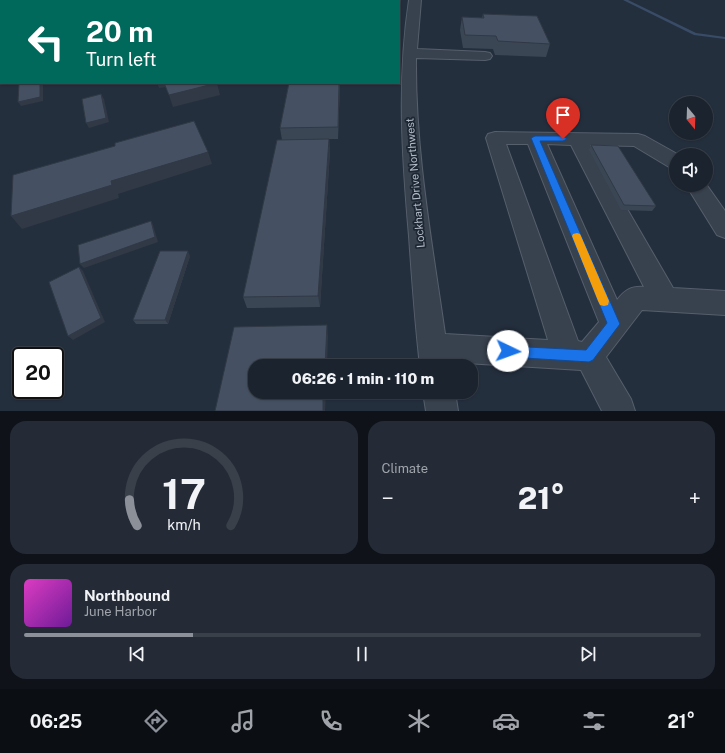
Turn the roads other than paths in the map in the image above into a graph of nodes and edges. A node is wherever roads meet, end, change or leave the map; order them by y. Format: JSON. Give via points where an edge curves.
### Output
{"nodes":[{"id":1,"x":415,"y":0,"type":"edge"},
{"id":2,"x":484,"y":56,"type":"dead end"},
{"id":3,"x":404,"y":59,"type":"edge"},
{"id":4,"x":535,"y":138,"type":"junction"},
{"id":5,"x":577,"y":139,"type":"junction"},
{"id":6,"x":669,"y":158,"type":"edge"},
{"id":7,"x":701,"y":192,"type":"edge"},
{"id":8,"x":725,"y":229,"type":"edge"},
{"id":9,"x":665,"y":300,"type":"junction"},
{"id":10,"x":725,"y":303,"type":"edge"},
{"id":11,"x":614,"y":324,"type":"junction"},
{"id":12,"x":578,"y":355,"type":"junction"},
{"id":13,"x":434,"y":357,"type":"edge"},
{"id":14,"x":440,"y":399,"type":"edge"},
{"id":15,"x":442,"y":411,"type":"edge"},
{"id":16,"x":619,"y":411,"type":"edge"}],
"edges":[{"from":1,"to":3,"type":"street","name":"Lockhart Drive Northwest"},
{"from":2,"to":3,"type":"street"},
{"from":3,"to":13,"type":"street","name":"Lockhart Drive Northwest","via":[[411,158]]},
{"from":4,"to":5,"type":"street"},
{"from":4,"to":11,"type":"street"},
{"from":4,"to":12,"type":"street","via":[[495,138]]},
{"from":5,"to":6,"type":"street","via":[[638,140]]},
{"from":5,"to":9,"type":"street"},
{"from":7,"to":8,"type":"street"},
{"from":9,"to":10,"type":"street"},
{"from":9,"to":11,"type":"street","via":[[635,298]]},
{"from":11,"to":12,"type":"street"},
{"from":12,"to":13,"type":"street"},
{"from":12,"to":16,"type":"street"},
{"from":14,"to":15,"type":"street"}]}
